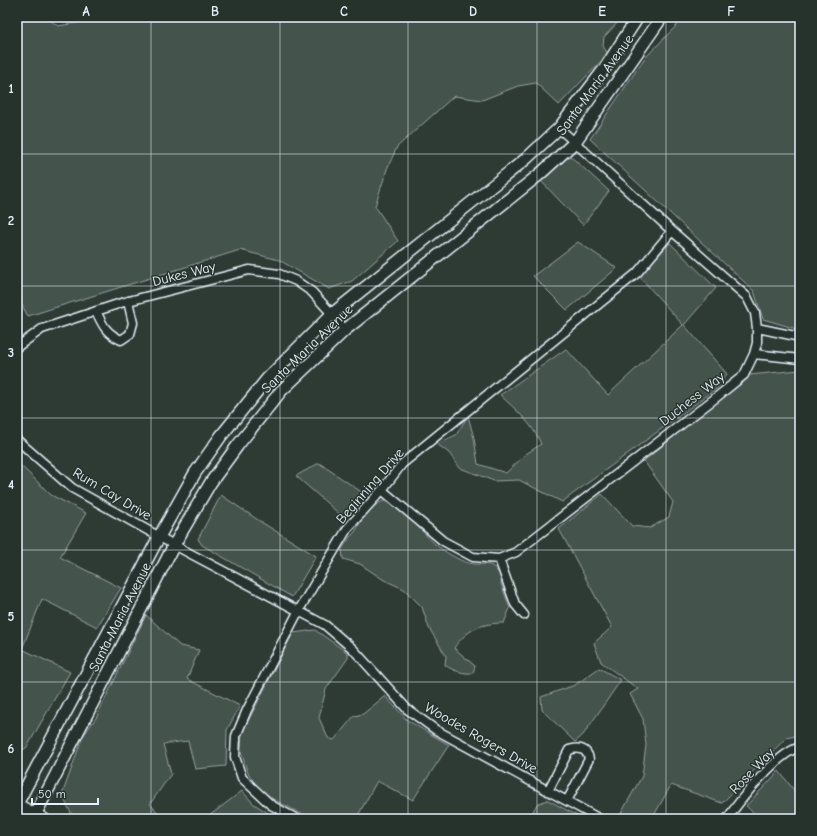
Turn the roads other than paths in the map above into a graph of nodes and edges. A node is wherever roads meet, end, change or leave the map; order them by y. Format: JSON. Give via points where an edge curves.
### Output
{"nodes":[{"id":1,"x":638,"y":17,"type":"edge"},
{"id":2,"x":662,"y":17,"type":"edge"},
{"id":3,"x":559,"y":128,"type":"junction"},
{"id":4,"x":575,"y":142,"type":"junction"},
{"id":5,"x":672,"y":232,"type":"junction"},
{"id":6,"x":128,"y":302,"type":"junction"},
{"id":7,"x":96,"y":311,"type":"junction"},
{"id":8,"x":332,"y":314,"type":"junction"},
{"id":9,"x":757,"y":328,"type":"junction"},
{"id":10,"x":345,"y":330,"type":"junction"},
{"id":11,"x":800,"y":337,"type":"edge"},
{"id":12,"x":17,"y":347,"type":"edge"},
{"id":13,"x":754,"y":354,"type":"junction"},
{"id":14,"x":800,"y":359,"type":"edge"},
{"id":15,"x":17,"y":440,"type":"edge"},
{"id":16,"x":382,"y":490,"type":"junction"},
{"id":17,"x":159,"y":537,"type":"junction"},
{"id":18,"x":174,"y":546,"type":"junction"},
{"id":19,"x":499,"y":559,"type":"junction"},
{"id":20,"x":300,"y":610,"type":"junction"},
{"id":21,"x":524,"y":615,"type":"dead end"},
{"id":22,"x":800,"y":747,"type":"edge"},
{"id":23,"x":548,"y":791,"type":"junction"},
{"id":24,"x":566,"y":801,"type":"junction"},
{"id":25,"x":17,"y":804,"type":"edge"},
{"id":26,"x":37,"y":818,"type":"edge"},
{"id":27,"x":297,"y":819,"type":"edge"},
{"id":28,"x":600,"y":819,"type":"edge"},
{"id":29,"x":727,"y":819,"type":"edge"}],
"edges":[{"from":1,"to":3,"type":"street","name":"Santa Maria Avenue","via":[[605,68]]},
{"from":2,"to":4,"type":"street","name":"Santa Maria Avenue"},
{"from":3,"to":4,"type":"street","name":"Duchess Way"},
{"from":3,"to":8,"type":"street","name":"Santa Maria Avenue","via":[[527,158]]},
{"from":4,"to":5,"type":"street","name":"Duchess Way"},
{"from":4,"to":10,"type":"street","name":"Santa Maria Avenue","via":[[540,174]]},
{"from":5,"to":9,"type":"street","name":"Duchess Way","via":[[747,297],[755,313]]},
{"from":5,"to":16,"type":"street","name":"Beginning Drive","via":[[636,273],[402,464]]},
{"from":6,"to":7,"type":"street","name":"Dukes Way"},
{"from":6,"to":7,"type":"street","via":[[132,323],[130,334],[121,340],[111,335]]},
{"from":6,"to":8,"type":"street","name":"Dukes Way","via":[[249,270],[279,274],[296,281],[312,292]]},
{"from":7,"to":12,"type":"street","name":"Dukes Way","via":[[42,328]]},
{"from":8,"to":10,"type":"street","name":"Dukes Way"},
{"from":8,"to":17,"type":"street","name":"Santa Maria Avenue","via":[[267,379],[221,436],[195,473]]},
{"from":9,"to":11,"type":"street"},
{"from":9,"to":13,"type":"street","name":"Duchess Way"},
{"from":10,"to":18,"type":"street","name":"Santa Maria Avenue","via":[[282,391],[238,445],[211,482]]},
{"from":13,"to":14,"type":"street"},
{"from":13,"to":19,"type":"street","name":"Duchess Way","via":[[744,375],[718,396],[516,552]]},
{"from":15,"to":17,"type":"street","name":"Rum Cay Drive","via":[[72,488]]},
{"from":16,"to":19,"type":"street","name":"Duchess Way","via":[[442,541],[473,557]]},
{"from":16,"to":20,"type":"street","name":"Beginning Drive","via":[[347,529]]},
{"from":17,"to":18,"type":"street","name":"Woodes Rogers Drive"},
{"from":17,"to":25,"type":"street","name":"Santa Maria Avenue"},
{"from":18,"to":20,"type":"street","name":"Woodes Rogers Drive"},
{"from":18,"to":26,"type":"street","name":"Santa Maria Avenue"},
{"from":19,"to":21,"type":"street","via":[[515,604]]},
{"from":20,"to":23,"type":"street","name":"Woodes Rogers Drive","via":[[325,625],[353,649],[407,709],[436,730]]},
{"from":20,"to":27,"type":"street","name":"Beginning Drive","via":[[236,736],[236,757],[242,778],[271,805]]},
{"from":22,"to":29,"type":"street","name":"Rose Way","via":[[793,749],[772,767]]},
{"from":23,"to":24,"type":"street","name":"Woodes Rogers Drive"},
{"from":23,"to":24,"type":"street","via":[[569,750],[577,747],[583,749],[589,759]]},
{"from":24,"to":28,"type":"street","name":"Woodes Rogers Drive"},
{"from":25,"to":26,"type":"main road"}]}
